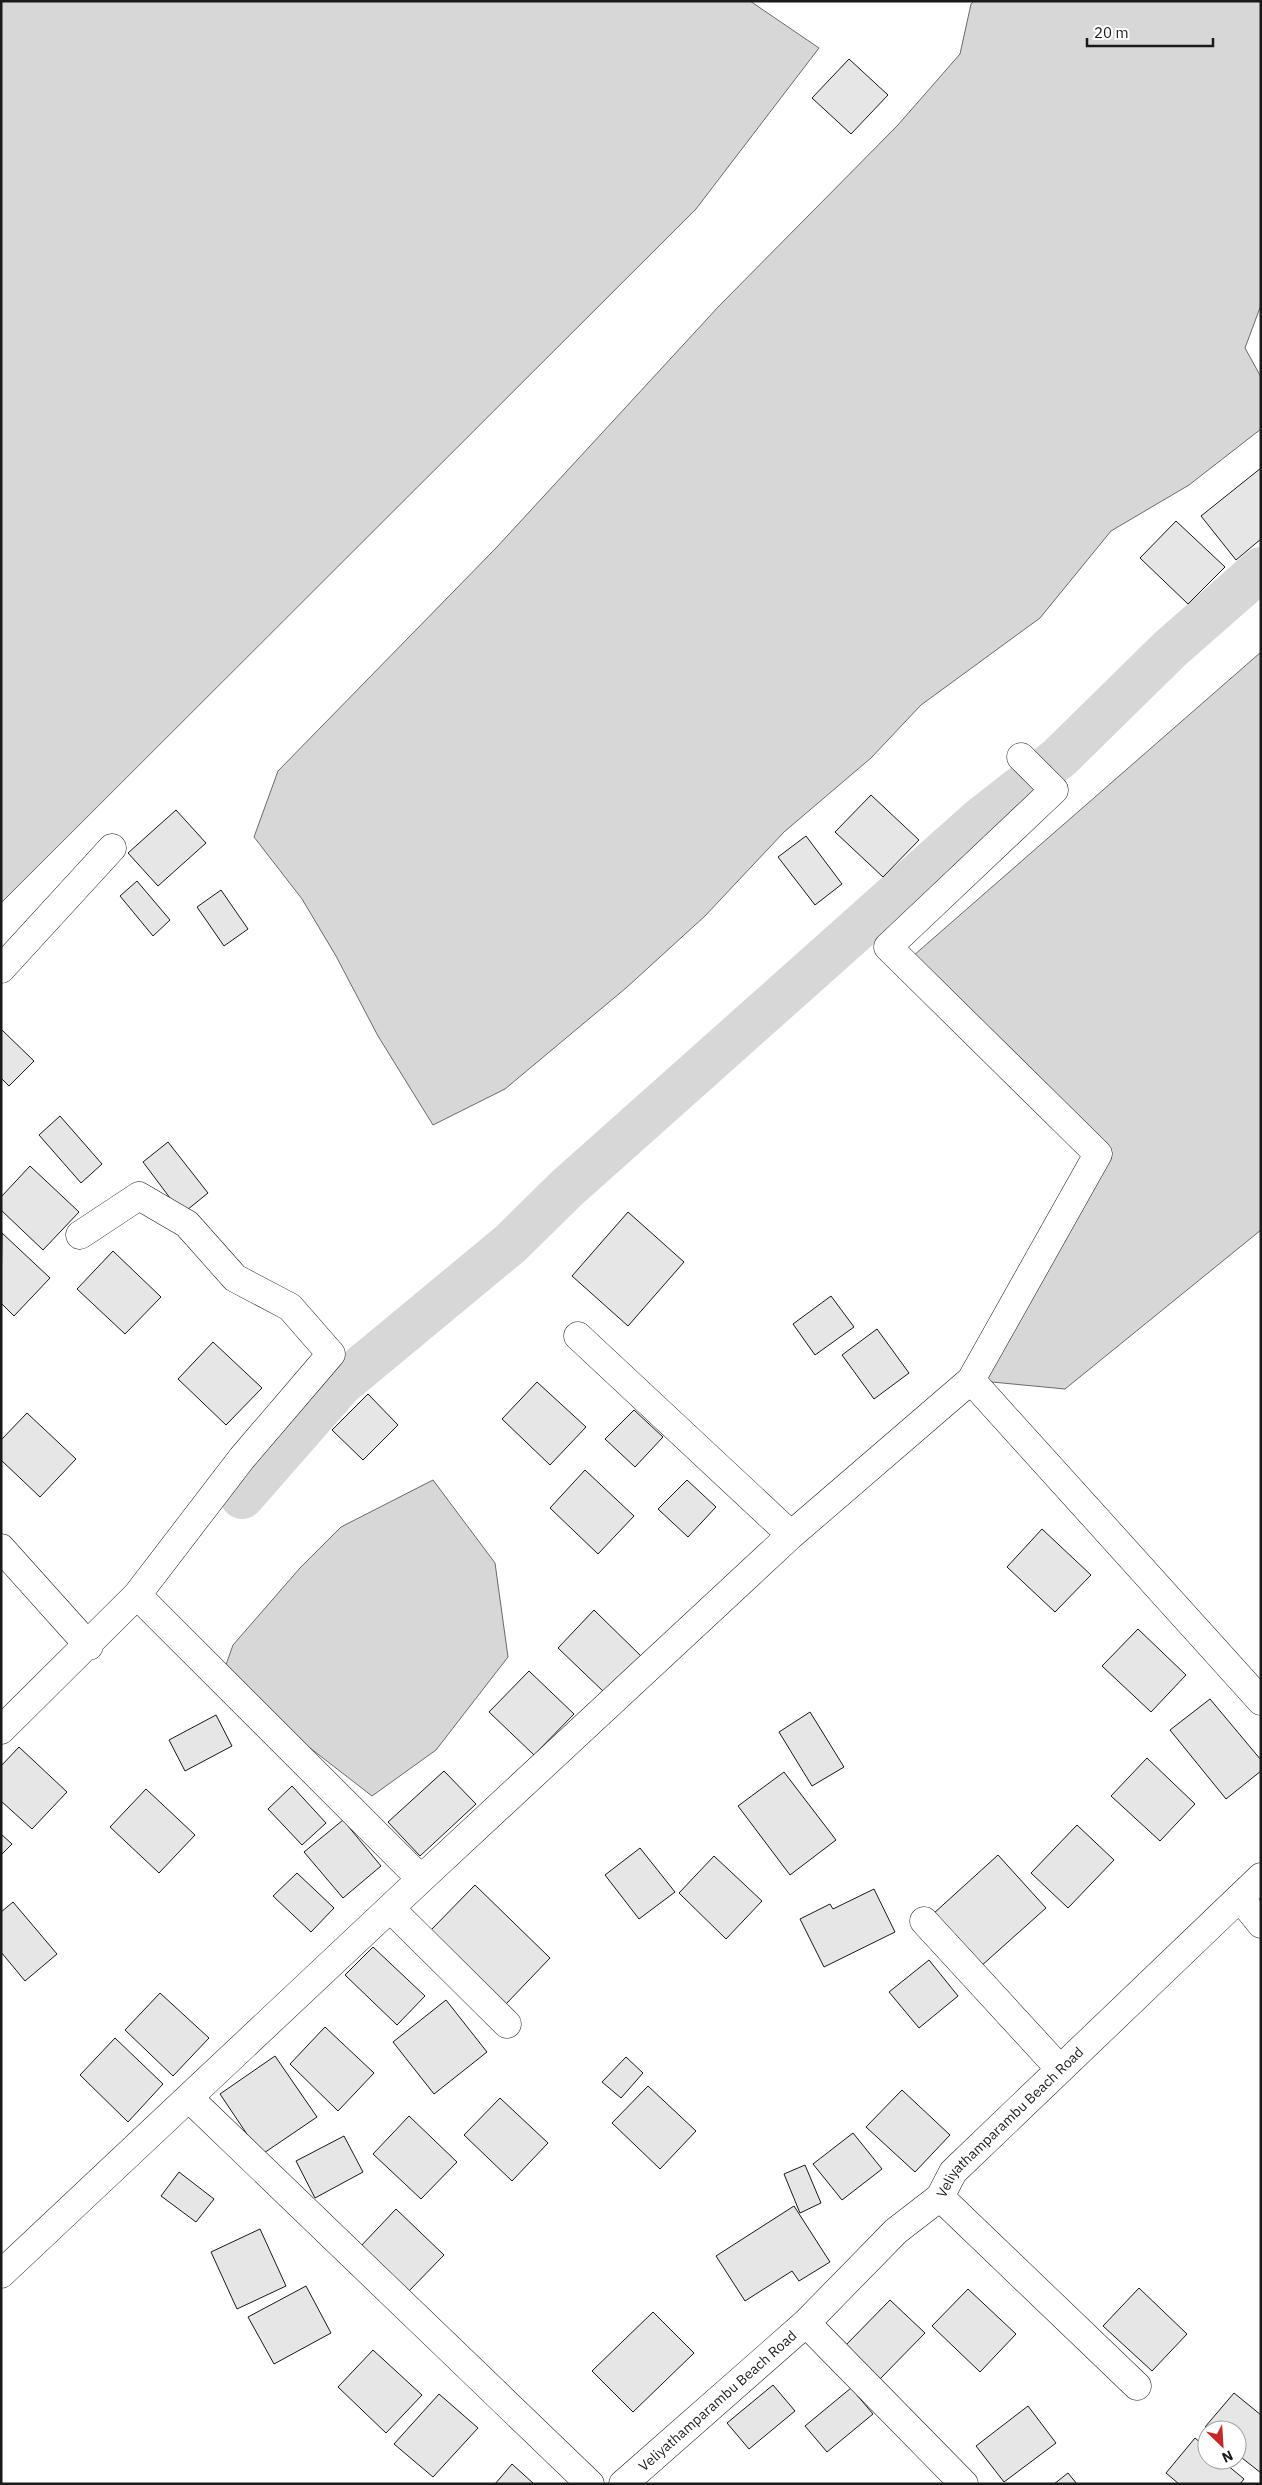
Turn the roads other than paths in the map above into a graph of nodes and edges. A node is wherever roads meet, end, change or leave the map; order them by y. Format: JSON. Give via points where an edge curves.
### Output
{"nodes":[{"id":1,"x":1021,"y":757,"type":"dead end"},
{"id":2,"x":112,"y":848,"type":"dead end"},
{"id":3,"x":1,"y":969,"type":"edge"},
{"id":4,"x":80,"y":1235,"type":"dead end"},
{"id":5,"x":578,"y":1336,"type":"dead end"},
{"id":6,"x":971,"y":1380,"type":"junction"},
{"id":7,"x":791,"y":1535,"type":"junction"},
{"id":8,"x":1,"y":1548,"type":"edge"},
{"id":9,"x":137,"y":1595,"type":"junction"},
{"id":10,"x":88,"y":1646,"type":"junction"},
{"id":11,"x":1261,"y":1701,"type":"edge"},
{"id":12,"x":1,"y":1730,"type":"edge"},
{"id":13,"x":1261,"y":1878,"type":"edge"},
{"id":14,"x":421,"y":1879,"type":"junction"},
{"id":15,"x":1240,"y":1898,"type":"junction"},
{"id":16,"x":391,"y":1909,"type":"junction"},
{"id":17,"x":924,"y":1921,"type":"dead end"},
{"id":18,"x":1261,"y":1924,"type":"edge"},
{"id":19,"x":507,"y":2024,"type":"dead end"},
{"id":20,"x":1060,"y":2069,"type":"junction"},
{"id":21,"x":189,"y":2098,"type":"junction"},
{"id":22,"x":940,"y":2197,"type":"junction"},
{"id":23,"x":1,"y":2274,"type":"edge"},
{"id":24,"x":806,"y":2323,"type":"junction"},
{"id":25,"x":1137,"y":2386,"type":"dead end"},
{"id":26,"x":590,"y":2484,"type":"edge"},
{"id":27,"x":623,"y":2484,"type":"edge"},
{"id":28,"x":964,"y":2484,"type":"edge"}],
"edges":[{"from":1,"to":6,"type":"street","via":[[1054,790],[888,947],[1098,1154]]},
{"from":2,"to":3,"type":"street"},
{"from":4,"to":9,"type":"street","via":[[139,1196],[187,1224],[235,1278],[290,1307],[331,1354],[242,1458]]},
{"from":5,"to":7,"type":"street"},
{"from":6,"to":7,"type":"street"},
{"from":6,"to":11,"type":"street"},
{"from":7,"to":14,"type":"street"},
{"from":8,"to":10,"type":"street"},
{"from":9,"to":10,"type":"street"},
{"from":9,"to":14,"type":"street"},
{"from":10,"to":12,"type":"street"},
{"from":13,"to":15,"type":"street","name":"Veliyathamparambu Beach Road"},
{"from":14,"to":16,"type":"street"},
{"from":15,"to":18,"type":"street"},
{"from":15,"to":20,"type":"street","name":"Veliyathamparambu Beach Road"},
{"from":16,"to":19,"type":"street"},
{"from":16,"to":21,"type":"street"},
{"from":17,"to":20,"type":"street"},
{"from":20,"to":22,"type":"street","name":"Veliyathamparambu Beach Road","via":[[953,2172]]},
{"from":21,"to":23,"type":"street"},
{"from":21,"to":26,"type":"street"},
{"from":22,"to":24,"type":"street","name":"Veliyathamparambu Beach Road","via":[[896,2231]]},
{"from":22,"to":25,"type":"street"},
{"from":24,"to":27,"type":"street","name":"Veliyathamparambu Beach Road"},
{"from":24,"to":28,"type":"street"}]}
